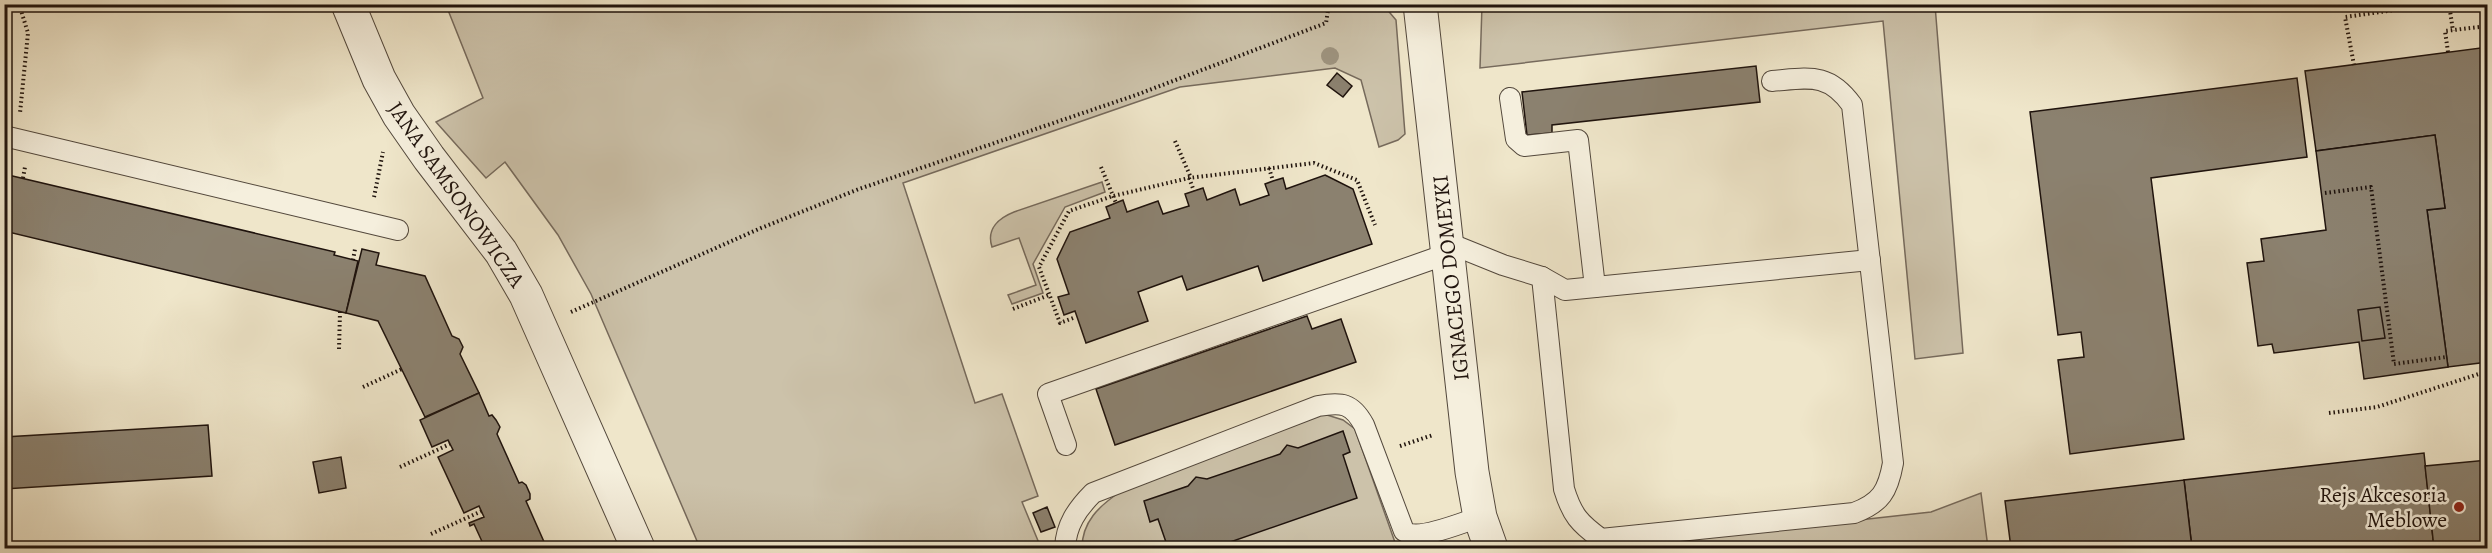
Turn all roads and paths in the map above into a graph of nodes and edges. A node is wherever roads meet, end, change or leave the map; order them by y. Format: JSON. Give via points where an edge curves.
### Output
{"nodes":[{"id":1,"x":19,"y":4,"type":"edge"},
{"id":2,"x":348,"y":4,"type":"edge"},
{"id":3,"x":1329,"y":4,"type":"edge"},
{"id":4,"x":1420,"y":4,"type":"edge"},
{"id":5,"x":2437,"y":4,"type":"edge"},
{"id":6,"x":2449,"y":4,"type":"edge"},
{"id":7,"x":2487,"y":26,"type":"edge"},
{"id":8,"x":2453,"y":31,"type":"junction"},
{"id":9,"x":2448,"y":52,"type":"dead end"},
{"id":10,"x":2354,"y":65,"type":"dead end"},
{"id":11,"x":1772,"y":81,"type":"dead end"},
{"id":12,"x":1510,"y":99,"type":"dead end"},
{"id":13,"x":11,"y":138,"type":"edge"},
{"id":14,"x":1175,"y":141,"type":"dead end"},
{"id":15,"x":385,"y":142,"type":"dead end"},
{"id":16,"x":1101,"y":166,"type":"dead end"},
{"id":17,"x":1269,"y":168,"type":"junction"},
{"id":18,"x":1190,"y":178,"type":"junction"},
{"id":19,"x":1274,"y":181,"type":"dead end"},
{"id":20,"x":376,"y":191,"type":"dead end"},
{"id":21,"x":1194,"y":191,"type":"dead end"},
{"id":22,"x":2325,"y":193,"type":"dead end"},
{"id":23,"x":1113,"y":196,"type":"junction"},
{"id":24,"x":1116,"y":203,"type":"dead end"},
{"id":25,"x":1375,"y":225,"type":"dead end"},
{"id":26,"x":398,"y":230,"type":"dead end"},
{"id":27,"x":1446,"y":248,"type":"junction"},
{"id":28,"x":1870,"y":260,"type":"junction"},
{"id":29,"x":1542,"y":277,"type":"junction"},
{"id":30,"x":1595,"y":287,"type":"junction"},
{"id":31,"x":1050,"y":295,"type":"junction"},
{"id":32,"x":1061,"y":307,"type":"dead end"},
{"id":33,"x":1013,"y":309,"type":"dead end"},
{"id":34,"x":1055,"y":309,"type":"junction"},
{"id":35,"x":340,"y":312,"type":"dead end"},
{"id":36,"x":1073,"y":318,"type":"dead end"},
{"id":37,"x":540,"y":326,"type":"junction"},
{"id":38,"x":339,"y":349,"type":"dead end"},
{"id":39,"x":2446,"y":357,"type":"dead end"},
{"id":40,"x":402,"y":369,"type":"dead end"},
{"id":41,"x":2487,"y":371,"type":"edge"},
{"id":42,"x":363,"y":387,"type":"dead end"},
{"id":43,"x":2329,"y":413,"type":"dead end"},
{"id":44,"x":450,"y":444,"type":"dead end"},
{"id":45,"x":1066,"y":445,"type":"dead end"},
{"id":46,"x":400,"y":467,"type":"dead end"},
{"id":47,"x":482,"y":511,"type":"dead end"},
{"id":48,"x":1480,"y":517,"type":"junction"},
{"id":49,"x":431,"y":534,"type":"dead end"},
{"id":50,"x":638,"y":549,"type":"edge"},
{"id":51,"x":1065,"y":549,"type":"edge"},
{"id":52,"x":1491,"y":549,"type":"edge"}],
"edges":[{"from":1,"to":13,"type":"path","via":[[28,33]]},
{"from":2,"to":37,"type":"street","name":"JANA SAMSONOWICZA","via":[[379,79],[399,115],[501,252]]},
{"from":3,"to":37,"type":"path","via":[[1326,23],[1136,95],[859,189]]},
{"from":4,"to":27,"type":"street","name":"IGNACEGO DOMEYKI"},
{"from":5,"to":10,"type":"path","via":[[2345,17]]},
{"from":6,"to":8,"type":"path"},
{"from":7,"to":8,"type":"path"},
{"from":8,"to":9,"type":"path","via":[[2445,32]]},
{"from":11,"to":28,"type":"lane","via":[[1823,79],[1852,105]]},
{"from":12,"to":30,"type":"lane","via":[[1516,139],[1524,146],[1578,140]]},
{"from":13,"to":26,"type":"lane"},
{"from":14,"to":18,"type":"path"},
{"from":15,"to":20,"type":"path"},
{"from":16,"to":23,"type":"path"},
{"from":17,"to":18,"type":"path"},
{"from":17,"to":19,"type":"path"},
{"from":17,"to":25,"type":"path","via":[[1314,163],[1357,180]]},
{"from":18,"to":21,"type":"path"},
{"from":18,"to":23,"type":"path"},
{"from":22,"to":39,"type":"path","via":[[2371,187],[2394,364]]},
{"from":23,"to":24,"type":"path"},
{"from":23,"to":31,"type":"path","via":[[1069,212],[1039,267]]},
{"from":27,"to":29,"type":"lane"},
{"from":27,"to":45,"type":"lane","via":[[1048,394]]},
{"from":27,"to":48,"type":"street","name":"IGNACEGO DOMEYKI"},
{"from":28,"to":29,"type":"lane","via":[[1893,464],[1889,484],[1880,498],[1854,513],[1613,539],[1601,539],[1578,521],[1564,489]]},
{"from":28,"to":30,"type":"lane"},
{"from":29,"to":30,"type":"lane","via":[[1565,290]]},
{"from":31,"to":33,"type":"path"},
{"from":31,"to":34,"type":"path"},
{"from":32,"to":34,"type":"path"},
{"from":34,"to":36,"type":"path","via":[[1060,323]]},
{"from":35,"to":38,"type":"path"},
{"from":37,"to":50,"type":"street","name":"JANA SAMSONOWICZA"},
{"from":40,"to":42,"type":"path"},
{"from":41,"to":43,"type":"path","via":[[2377,407]]},
{"from":44,"to":46,"type":"path"},
{"from":47,"to":49,"type":"path"},
{"from":48,"to":51,"type":"lane","via":[[1420,535],[1404,531],[1364,425],[1356,411],[1332,404],[1318,406],[1093,493],[1070,524]]},
{"from":48,"to":52,"type":"street","name":"IGNACEGO DOMEYKI"}]}
